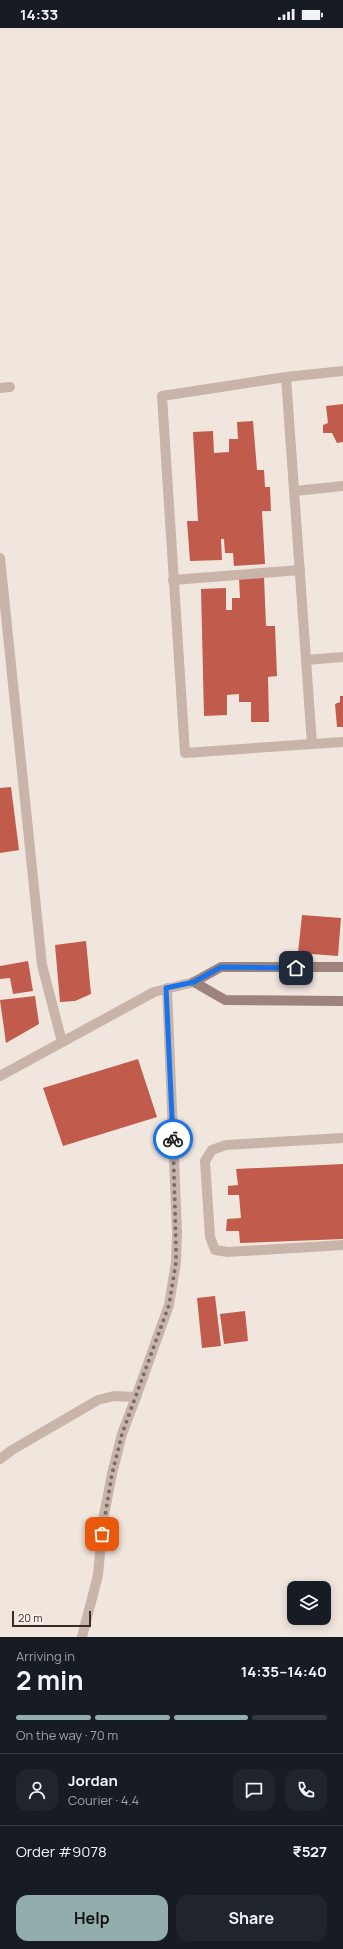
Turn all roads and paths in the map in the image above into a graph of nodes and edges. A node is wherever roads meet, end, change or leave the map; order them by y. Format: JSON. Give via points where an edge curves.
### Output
{"nodes":[{"id":1,"x":343,"y":371,"type":"edge"},
{"id":2,"x":286,"y":377,"type":"junction"},
{"id":3,"x":10,"y":387,"type":"dead end"},
{"id":4,"x":0,"y":388,"type":"edge"},
{"id":5,"x":343,"y":486,"type":"edge"},
{"id":6,"x":295,"y":491,"type":"junction"},
{"id":7,"x":0,"y":558,"type":"edge"},
{"id":8,"x":300,"y":570,"type":"junction"},
{"id":9,"x":173,"y":580,"type":"junction"},
{"id":10,"x":343,"y":657,"type":"edge"},
{"id":11,"x":306,"y":660,"type":"junction"},
{"id":12,"x":343,"y":742,"type":"edge"},
{"id":13,"x":312,"y":744,"type":"junction"},
{"id":14,"x":343,"y":967,"type":"edge"},
{"id":15,"x":194,"y":982,"type":"junction"},
{"id":16,"x":166,"y":988,"type":"junction"},
{"id":17,"x":343,"y":1001,"type":"edge"},
{"id":18,"x":62,"y":1042,"type":"junction"},
{"id":19,"x":0,"y":1076,"type":"edge"},
{"id":20,"x":343,"y":1138,"type":"edge"},
{"id":21,"x":343,"y":1245,"type":"edge"},
{"id":22,"x":136,"y":1397,"type":"junction"},
{"id":23,"x":0,"y":1459,"type":"edge"},
{"id":24,"x":82,"y":1637,"type":"edge"}],
"edges":[{"from":1,"to":2,"type":"street"},
{"from":2,"to":6,"type":"street"},
{"from":2,"to":9,"type":"street","via":[[162,396]]},
{"from":3,"to":4,"type":"street"},
{"from":5,"to":6,"type":"street"},
{"from":6,"to":8,"type":"street"},
{"from":7,"to":18,"type":"street","via":[[42,965]]},
{"from":8,"to":9,"type":"street"},
{"from":8,"to":11,"type":"street"},
{"from":9,"to":13,"type":"street","via":[[185,753]]},
{"from":10,"to":11,"type":"street"},
{"from":11,"to":13,"type":"street"},
{"from":12,"to":13,"type":"street"},
{"from":14,"to":15,"type":"street","via":[[221,967]]},
{"from":15,"to":16,"type":"street"},
{"from":15,"to":17,"type":"street","via":[[225,1000]]},
{"from":16,"to":18,"type":"street"},
{"from":16,"to":22,"type":"street","via":[[176,1262],[169,1305]]},
{"from":18,"to":19,"type":"street"},
{"from":20,"to":21,"type":"street","via":[[226,1145],[212,1150],[205,1161],[210,1237],[215,1250],[228,1252]]},
{"from":22,"to":23,"type":"street","via":[[114,1396],[98,1400]]},
{"from":22,"to":24,"type":"street","via":[[122,1434],[112,1474],[103,1520],[98,1575]]}]}
